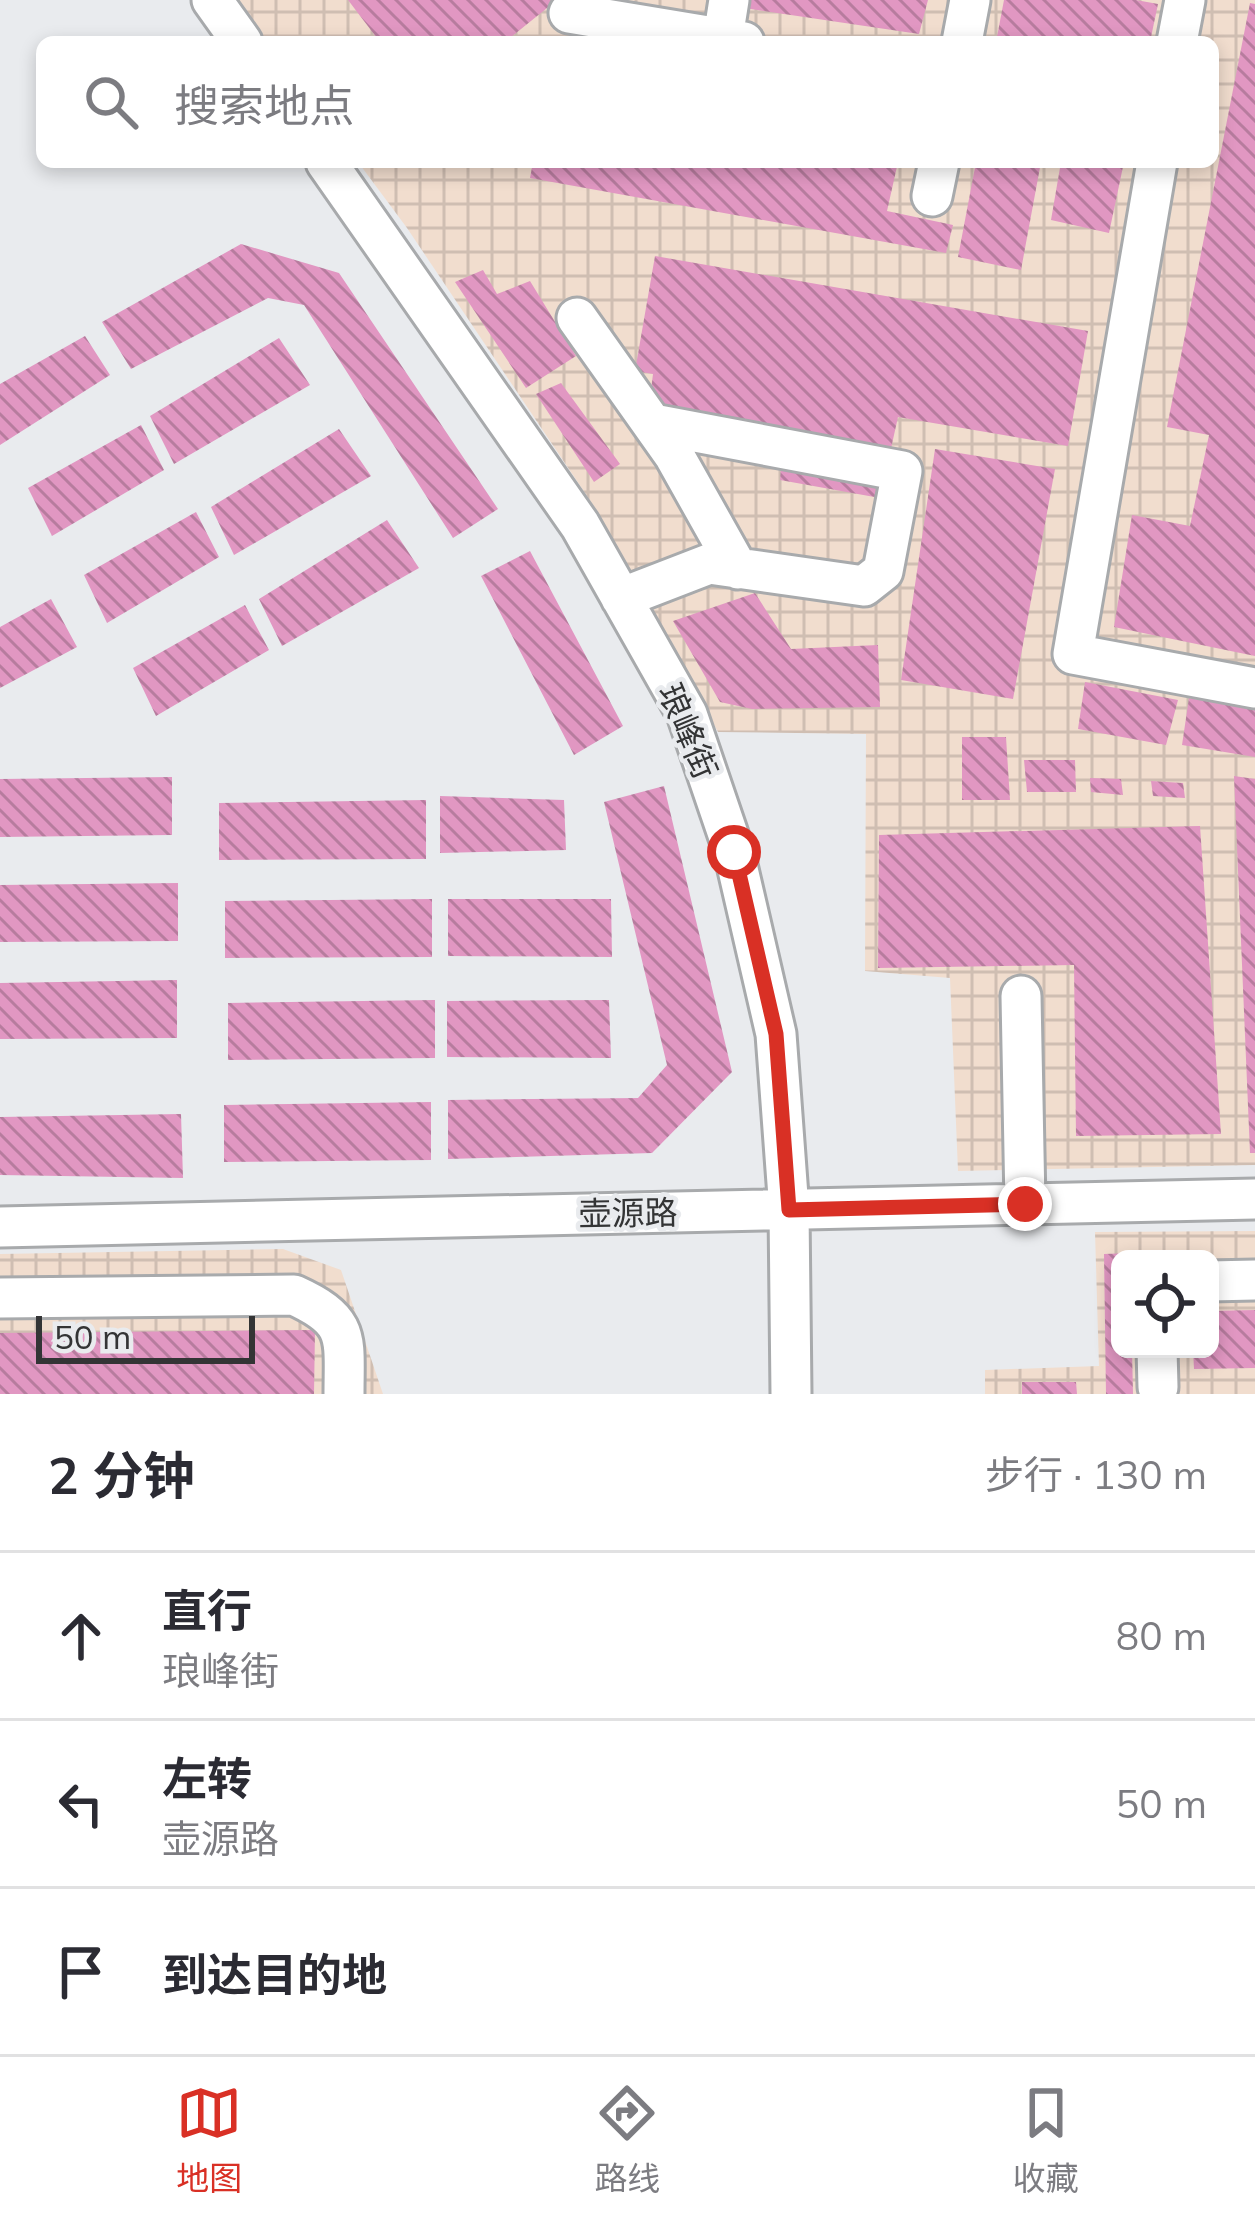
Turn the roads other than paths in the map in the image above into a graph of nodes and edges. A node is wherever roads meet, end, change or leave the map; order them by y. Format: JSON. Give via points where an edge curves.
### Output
{"nodes":[{"id":1,"x":212,"y":0,"type":"edge"},
{"id":2,"x":970,"y":0,"type":"edge"},
{"id":3,"x":1185,"y":0,"type":"edge"},
{"id":4,"x":569,"y":14,"type":"dead end"},
{"id":5,"x":732,"y":27,"type":"edge"},
{"id":6,"x":238,"y":36,"type":"edge"},
{"id":7,"x":963,"y":36,"type":"edge"},
{"id":8,"x":1179,"y":36,"type":"edge"},
{"id":9,"x":330,"y":168,"type":"edge"},
{"id":10,"x":1156,"y":168,"type":"edge"},
{"id":11,"x":577,"y":318,"type":"dead end"},
{"id":12,"x":652,"y":424,"type":"junction"},
{"id":13,"x":738,"y":568,"type":"junction"},
{"id":14,"x":621,"y":598,"type":"junction"},
{"id":15,"x":1255,"y":688,"type":"edge"},
{"id":16,"x":1021,"y":996,"type":"dead end"},
{"id":17,"x":1255,"y":1199,"type":"edge"},
{"id":18,"x":1025,"y":1204,"type":"junction"},
{"id":19,"x":789,"y":1210,"type":"junction"},
{"id":20,"x":0,"y":1227,"type":"edge"},
{"id":21,"x":1255,"y":1280,"type":"edge"},
{"id":22,"x":1219,"y":1281,"type":"edge"},
{"id":23,"x":0,"y":1298,"type":"edge"},
{"id":24,"x":344,"y":1394,"type":"edge"},
{"id":25,"x":790,"y":1394,"type":"edge"}],
"edges":[{"from":1,"to":6,"type":"street"},
{"from":2,"to":7,"type":"street"},
{"from":3,"to":8,"type":"street"},
{"from":4,"to":5,"type":"street"},
{"from":9,"to":14,"type":"street","name":"琅峰街","via":[[580,525]]},
{"from":10,"to":15,"type":"street","via":[[1073,653]]},
{"from":11,"to":12,"type":"street"},
{"from":12,"to":13,"type":"street"},
{"from":12,"to":13,"type":"street","via":[[902,471],[883,571],[864,586]]},
{"from":13,"to":14,"type":"street","via":[[709,564]]},
{"from":14,"to":19,"type":"street","name":"琅峰街","via":[[687,714],[734,852],[776,1034]]},
{"from":16,"to":18,"type":"street"},
{"from":17,"to":18,"type":"street","name":"壶源路"},
{"from":18,"to":19,"type":"street","name":"壶源路"},
{"from":19,"to":20,"type":"street","name":"壶源路"},
{"from":19,"to":25,"type":"street","name":"琅峰街"},
{"from":21,"to":22,"type":"street"},
{"from":23,"to":24,"type":"street","via":[[294,1295],[326,1310],[344,1337]]}]}
